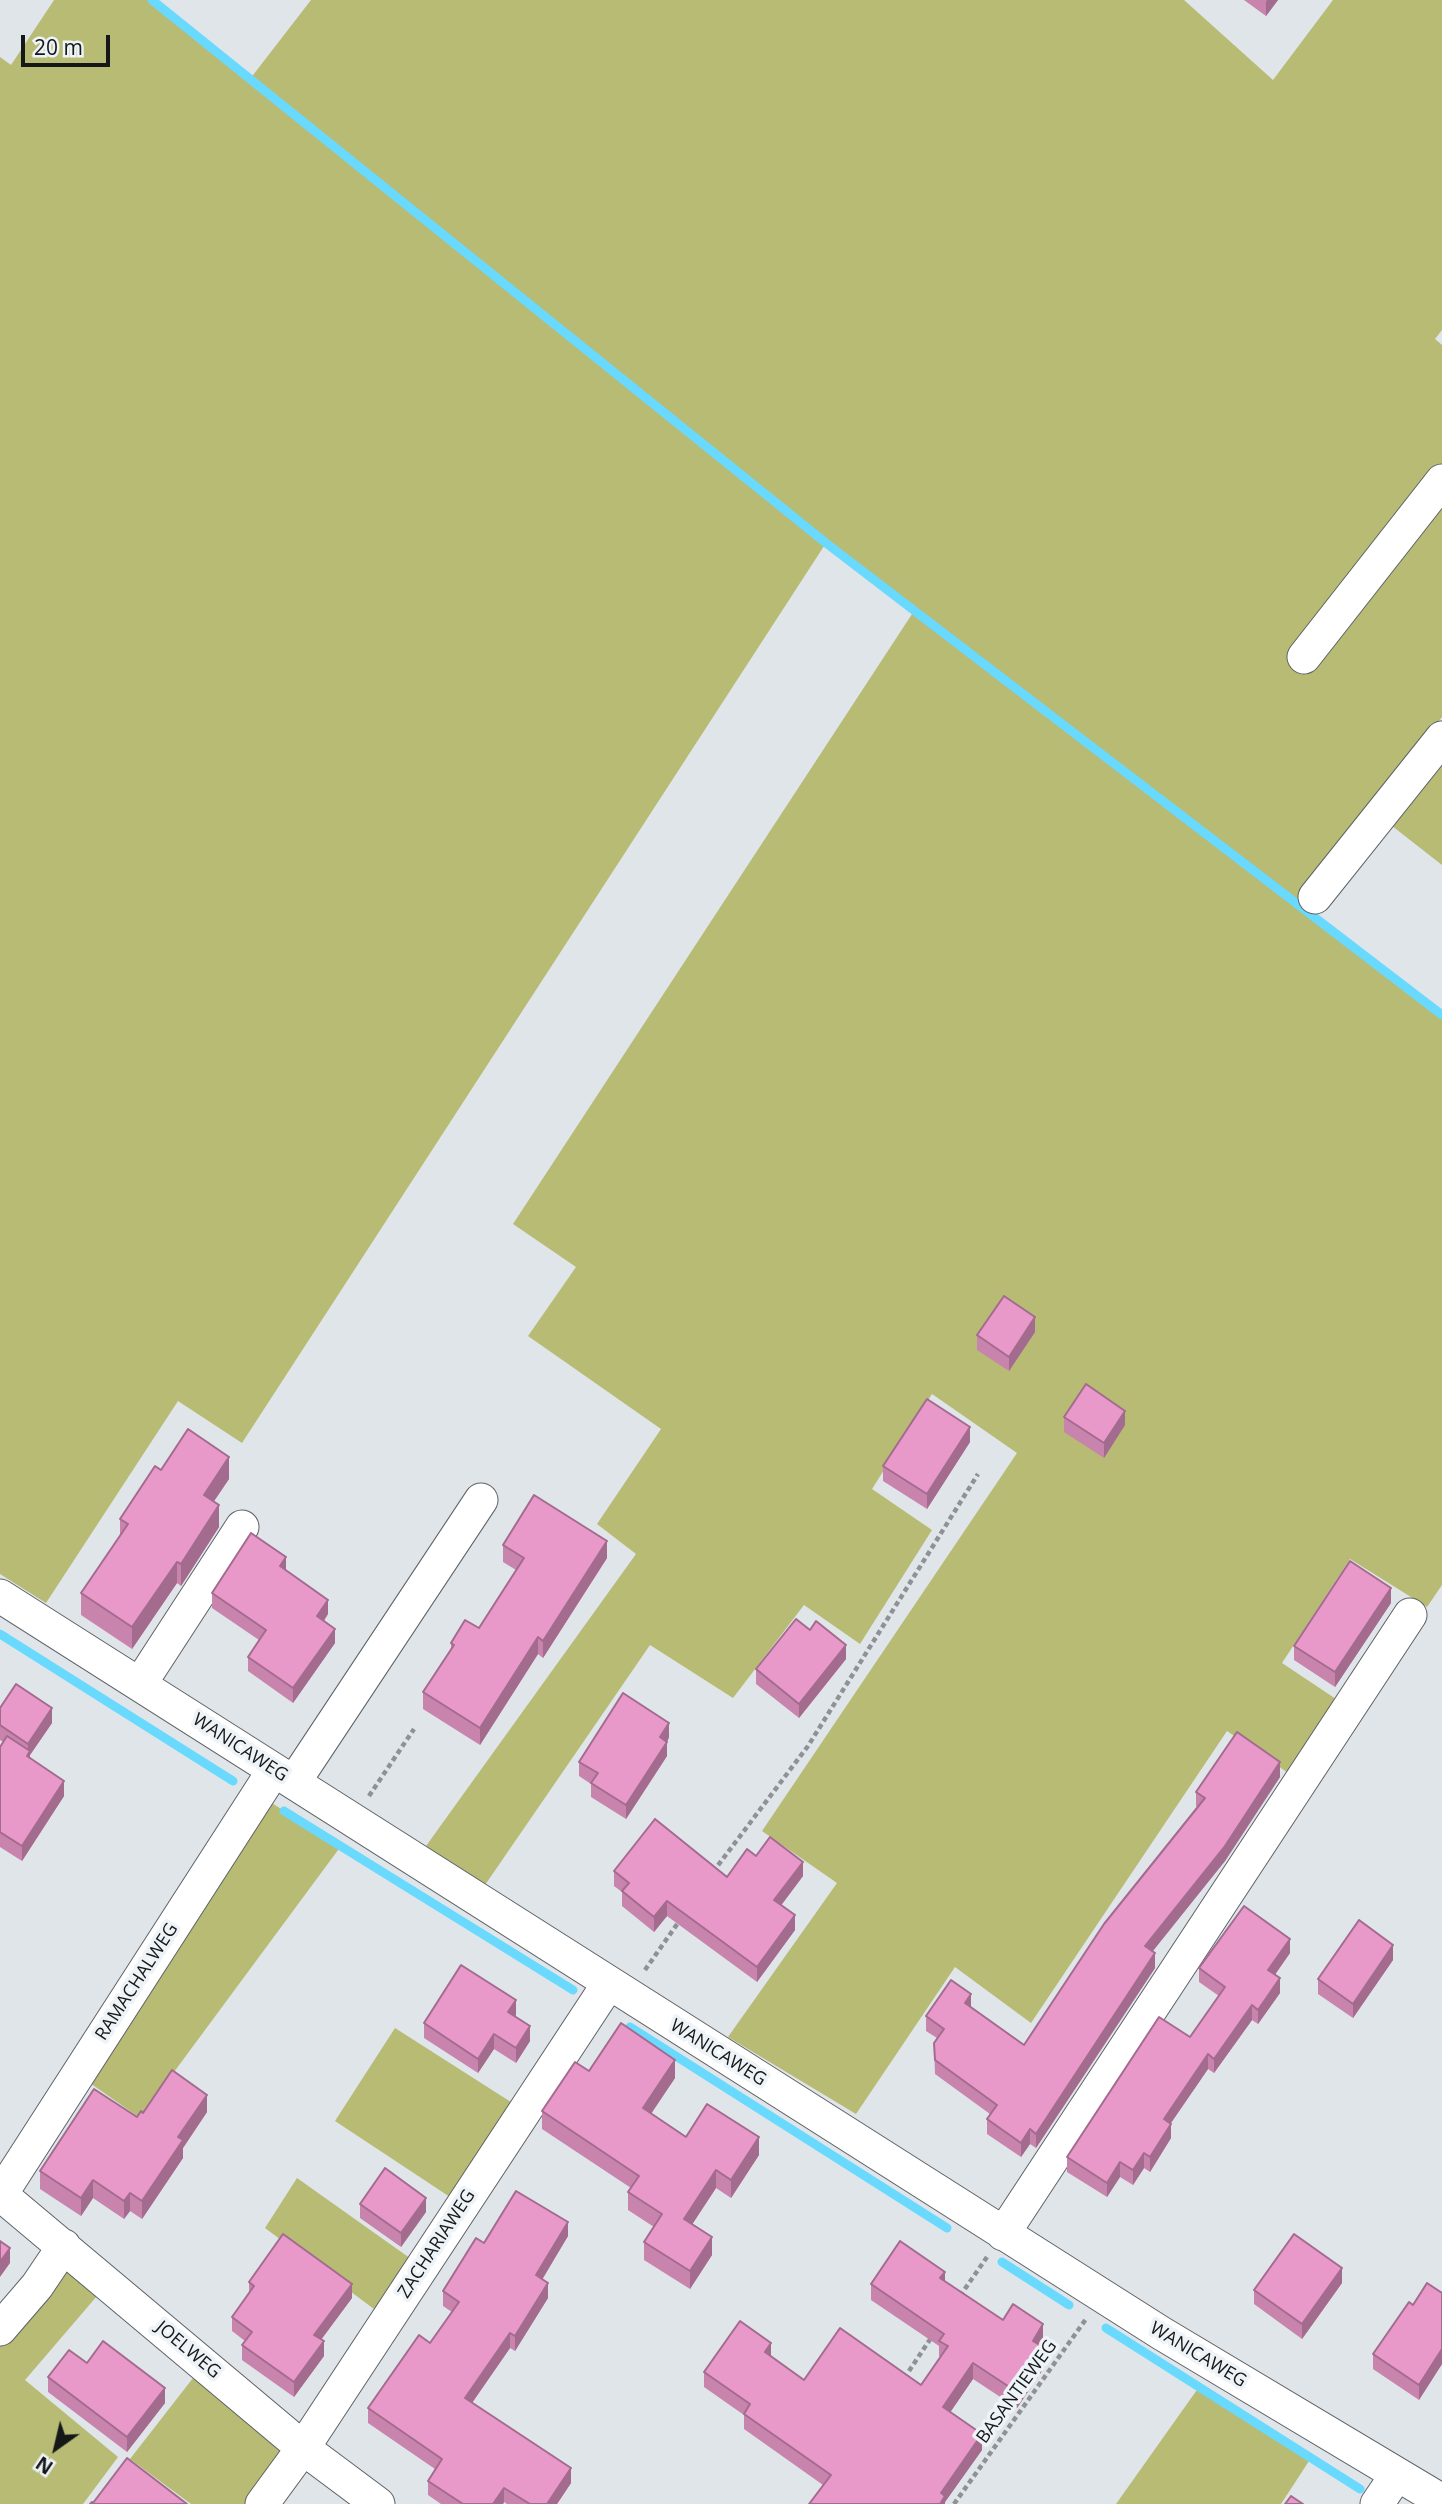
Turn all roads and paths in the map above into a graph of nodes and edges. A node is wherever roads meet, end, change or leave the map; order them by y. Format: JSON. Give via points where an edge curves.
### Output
{"nodes":[{"id":1,"x":1442,"y":481,"type":"edge"},
{"id":2,"x":1304,"y":657,"type":"dead end"},
{"id":3,"x":1442,"y":738,"type":"edge"},
{"id":4,"x":1315,"y":897,"type":"dead end"},
{"id":5,"x":978,"y":1474,"type":"dead end"},
{"id":6,"x":481,"y":1500,"type":"dead end"},
{"id":7,"x":242,"y":1527,"type":"dead end"},
{"id":8,"x":0,"y":1596,"type":"edge"},
{"id":9,"x":1410,"y":1615,"type":"dead end"},
{"id":10,"x":141,"y":1684,"type":"junction"},
{"id":11,"x":414,"y":1729,"type":"dead end"},
{"id":12,"x":284,"y":1776,"type":"junction"},
{"id":13,"x":353,"y":1820,"type":"junction"},
{"id":14,"x":713,"y":1874,"type":"edge"},
{"id":15,"x":682,"y":1918,"type":"edge"},
{"id":16,"x":619,"y":1989,"type":"junction"},
{"id":17,"x":0,"y":2194,"type":"edge"},
{"id":18,"x":1003,"y":2234,"type":"junction"},
{"id":19,"x":64,"y":2246,"type":"junction"},
{"id":20,"x":1102,"y":2295,"type":"junction"},
{"id":21,"x":956,"y":2302,"type":"edge"},
{"id":22,"x":940,"y":2325,"type":"edge"},
{"id":23,"x":0,"y":2329,"type":"edge"},
{"id":24,"x":909,"y":2371,"type":"dead end"},
{"id":25,"x":303,"y":2448,"type":"junction"},
{"id":26,"x":1396,"y":2476,"type":"junction"},
{"id":27,"x":1442,"y":2501,"type":"edge"},
{"id":28,"x":262,"y":2504,"type":"edge"},
{"id":29,"x":378,"y":2504,"type":"edge"},
{"id":30,"x":954,"y":2504,"type":"edge"},
{"id":31,"x":1377,"y":2504,"type":"edge"}],
"edges":[{"from":1,"to":2,"type":"street"},
{"from":3,"to":4,"type":"street"},
{"from":5,"to":14,"type":"path","via":[[808,1746]]},
{"from":6,"to":12,"type":"street","name":"RAMACHALWEG"},
{"from":7,"to":10,"type":"street"},
{"from":8,"to":10,"type":"street","name":"WANICAWEG"},
{"from":9,"to":18,"type":"street"},
{"from":10,"to":12,"type":"street","name":"WANICAWEG"},
{"from":11,"to":13,"type":"path"},
{"from":12,"to":13,"type":"street","name":"WANICAWEG"},
{"from":12,"to":17,"type":"street","name":"RAMACHALWEG"},
{"from":13,"to":16,"type":"street","name":"WANICAWEG"},
{"from":15,"to":16,"type":"path"},
{"from":16,"to":18,"type":"street","name":"WANICAWEG"},
{"from":16,"to":25,"type":"street","name":"ZACHARIAWEG"},
{"from":17,"to":19,"type":"street","name":"JOELWEG"},
{"from":18,"to":20,"type":"street","name":"WANICAWEG"},
{"from":18,"to":21,"type":"path"},
{"from":19,"to":23,"type":"street"},
{"from":19,"to":25,"type":"street","name":"JOELWEG"},
{"from":20,"to":26,"type":"street","name":"WANICAWEG"},
{"from":20,"to":30,"type":"path","name":"BASANTIEWEG"},
{"from":22,"to":24,"type":"path"},
{"from":25,"to":28,"type":"street","name":"ZACHARIAWEG"},
{"from":25,"to":29,"type":"street","name":"JOELWEG"},
{"from":26,"to":27,"type":"street","name":"WANICAWEG"},
{"from":26,"to":31,"type":"street"}]}
